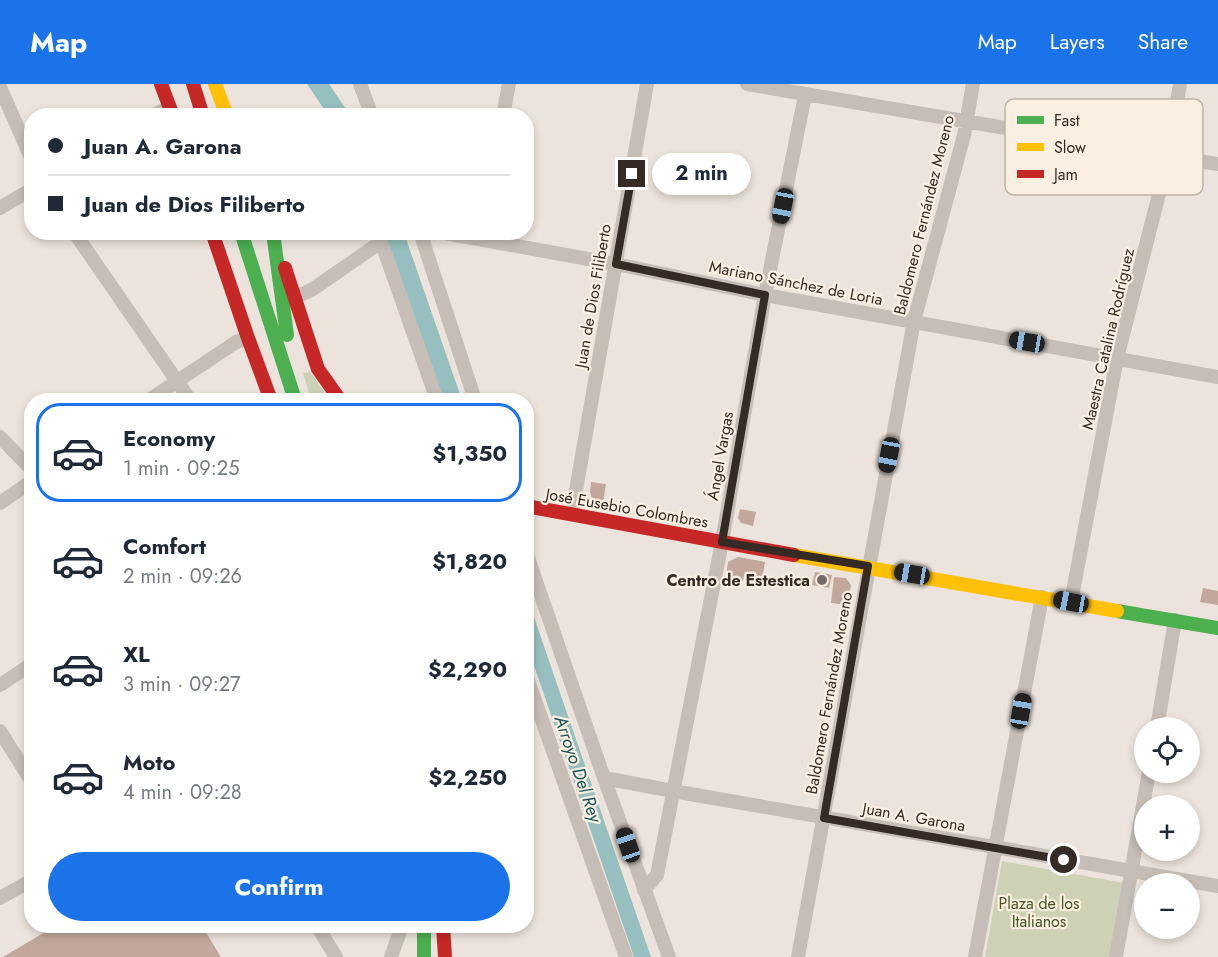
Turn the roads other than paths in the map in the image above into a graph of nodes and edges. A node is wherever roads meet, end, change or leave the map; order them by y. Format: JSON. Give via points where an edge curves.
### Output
{"nodes":[{"id":1,"x":161,"y":84,"type":"edge"},
{"id":2,"x":179,"y":84,"type":"edge"},
{"id":3,"x":193,"y":84,"type":"edge"},
{"id":4,"x":215,"y":84,"type":"edge"},
{"id":5,"x":360,"y":84,"type":"edge"},
{"id":6,"x":509,"y":84,"type":"edge"},
{"id":7,"x":647,"y":84,"type":"edge"},
{"id":8,"x":747,"y":84,"type":"edge"},
{"id":9,"x":973,"y":84,"type":"edge"},
{"id":10,"x":1180,"y":84,"type":"edge"},
{"id":11,"x":0,"y":87,"type":"edge"},
{"id":12,"x":805,"y":95,"type":"junction"},
{"id":13,"x":1178,"y":99,"type":"edge"},
{"id":14,"x":170,"y":108,"type":"edge"},
{"id":15,"x":186,"y":108,"type":"edge"},
{"id":16,"x":200,"y":108,"type":"edge"},
{"id":17,"x":224,"y":108,"type":"edge"},
{"id":18,"x":369,"y":108,"type":"edge"},
{"id":19,"x":504,"y":108,"type":"edge"},
{"id":20,"x":966,"y":121,"type":"junction"},
{"id":21,"x":1005,"y":128,"type":"edge"},
{"id":22,"x":24,"y":142,"type":"edge"},
{"id":23,"x":1203,"y":162,"type":"edge"},
{"id":24,"x":1218,"y":164,"type":"edge"},
{"id":25,"x":24,"y":194,"type":"edge"},
{"id":26,"x":1159,"y":195,"type":"edge"},
{"id":27,"x":0,"y":208,"type":"edge"},
{"id":28,"x":80,"y":240,"type":"edge"},
{"id":29,"x":215,"y":240,"type":"edge"},
{"id":30,"x":229,"y":240,"type":"edge"},
{"id":31,"x":244,"y":240,"type":"edge"},
{"id":32,"x":273,"y":240,"type":"edge"},
{"id":33,"x":274,"y":240,"type":"edge"},
{"id":34,"x":423,"y":240,"type":"edge"},
{"id":35,"x":500,"y":240,"type":"edge"},
{"id":36,"x":616,"y":264,"type":"junction"},
{"id":37,"x":765,"y":295,"type":"junction"},
{"id":38,"x":296,"y":297,"type":"junction"},
{"id":39,"x":914,"y":321,"type":"junction"},
{"id":40,"x":248,"y":338,"type":"junction"},
{"id":41,"x":1117,"y":358,"type":"junction"},
{"id":42,"x":1218,"y":377,"type":"edge"},
{"id":43,"x":178,"y":381,"type":"junction"},
{"id":44,"x":160,"y":393,"type":"edge"},
{"id":45,"x":186,"y":393,"type":"edge"},
{"id":46,"x":268,"y":393,"type":"edge"},
{"id":47,"x":278,"y":393,"type":"edge"},
{"id":48,"x":295,"y":393,"type":"edge"},
{"id":49,"x":296,"y":393,"type":"edge"},
{"id":50,"x":334,"y":393,"type":"edge"},
{"id":51,"x":435,"y":393,"type":"edge"},
{"id":52,"x":473,"y":393,"type":"edge"},
{"id":53,"x":0,"y":437,"type":"edge"},
{"id":54,"x":24,"y":462,"type":"edge"},
{"id":55,"x":24,"y":486,"type":"edge"},
{"id":56,"x":0,"y":503,"type":"edge"},
{"id":57,"x":534,"y":507,"type":"edge"},
{"id":58,"x":572,"y":513,"type":"junction"},
{"id":59,"x":722,"y":542,"type":"junction"},
{"id":60,"x":868,"y":566,"type":"junction"},
{"id":61,"x":534,"y":575,"type":"edge"},
{"id":62,"x":1042,"y":597,"type":"junction"},
{"id":63,"x":1071,"y":602,"type":"junction"},
{"id":64,"x":1176,"y":620,"type":"junction"},
{"id":65,"x":1218,"y":628,"type":"edge"},
{"id":66,"x":24,"y":669,"type":"edge"},
{"id":67,"x":0,"y":685,"type":"edge"},
{"id":68,"x":534,"y":698,"type":"edge"},
{"id":69,"x":1159,"y":717,"type":"edge"},
{"id":70,"x":0,"y":731,"type":"edge"},
{"id":71,"x":24,"y":769,"type":"edge"},
{"id":72,"x":604,"y":778,"type":"junction"},
{"id":73,"x":1147,"y":783,"type":"edge"},
{"id":74,"x":673,"y":791,"type":"junction"},
{"id":75,"x":824,"y":818,"type":"junction"},
{"id":76,"x":995,"y":848,"type":"junction"},
{"id":77,"x":1132,"y":871,"type":"junction"},
{"id":78,"x":24,"y":884,"type":"edge"},
{"id":79,"x":1218,"y":886,"type":"edge"},
{"id":80,"x":644,"y":890,"type":"junction"},
{"id":81,"x":0,"y":898,"type":"edge"},
{"id":82,"x":321,"y":933,"type":"edge"},
{"id":83,"x":400,"y":933,"type":"edge"},
{"id":84,"x":424,"y":933,"type":"edge"},
{"id":85,"x":443,"y":933,"type":"edge"},
{"id":86,"x":336,"y":957,"type":"edge"},
{"id":87,"x":391,"y":957,"type":"edge"},
{"id":88,"x":424,"y":957,"type":"edge"},
{"id":89,"x":445,"y":957,"type":"edge"},
{"id":90,"x":626,"y":957,"type":"edge"},
{"id":91,"x":669,"y":957,"type":"edge"},
{"id":92,"x":798,"y":957,"type":"edge"},
{"id":93,"x":975,"y":957,"type":"edge"},
{"id":94,"x":1116,"y":957,"type":"edge"}],
"edges":[{"from":1,"to":14,"type":"main road"},
{"from":2,"to":15,"type":"main road"},
{"from":3,"to":16,"type":"main road"},
{"from":4,"to":17,"type":"main road"},
{"from":5,"to":18,"type":"street"},
{"from":6,"to":19,"type":"street"},
{"from":7,"to":36,"type":"street","name":"Juan de Dios Filiberto"},
{"from":8,"to":12,"type":"street"},
{"from":9,"to":20,"type":"street","name":"Baldomero Fernández Moreno"},
{"from":10,"to":13,"type":"street","name":"Maestra Catalina Rodríguez"},
{"from":11,"to":22,"type":"street"},
{"from":12,"to":20,"type":"street"},
{"from":12,"to":37,"type":"street","name":"Ángel Vargas"},
{"from":20,"to":21,"type":"street"},
{"from":20,"to":39,"type":"street","name":"Baldomero Fernández Moreno"},
{"from":23,"to":24,"type":"street"},
{"from":25,"to":27,"type":"street"},
{"from":26,"to":41,"type":"street","name":"Maestra Catalina Rodríguez"},
{"from":28,"to":43,"type":"street"},
{"from":29,"to":40,"type":"main road"},
{"from":30,"to":47,"type":"main road"},
{"from":31,"to":48,"type":"main road"},
{"from":32,"to":49,"type":"main road"},
{"from":33,"to":38,"type":"main road"},
{"from":34,"to":52,"type":"street"},
{"from":35,"to":36,"type":"street","name":"Mariano Sánchez de Loria"},
{"from":36,"to":37,"type":"street","name":"Mariano Sánchez de Loria"},
{"from":36,"to":58,"type":"street","name":"Juan de Dios Filiberto"},
{"from":37,"to":39,"type":"street","name":"Mariano Sánchez de Loria"},
{"from":37,"to":59,"type":"street","name":"Ángel Vargas"},
{"from":38,"to":50,"type":"main road","via":[[318,369]]},
{"from":38,"to":51,"type":"street","via":[[382,244]]},
{"from":39,"to":41,"type":"street","name":"Mariano Sánchez de Loria"},
{"from":39,"to":60,"type":"street","name":"Baldomero Fernández Moreno"},
{"from":40,"to":43,"type":"street"},
{"from":40,"to":46,"type":"main road"},
{"from":41,"to":42,"type":"street","name":"Mariano Sánchez de Loria"},
{"from":41,"to":63,"type":"street","name":"Maestra Catalina Rodríguez"},
{"from":43,"to":44,"type":"street"},
{"from":43,"to":45,"type":"street"},
{"from":53,"to":54,"type":"street"},
{"from":55,"to":56,"type":"street"},
{"from":57,"to":58,"type":"main road","name":"José Eusebio Colombres"},
{"from":58,"to":59,"type":"main road","name":"José Eusebio Colombres"},
{"from":59,"to":60,"type":"main road","name":"José Eusebio Colombres"},
{"from":59,"to":74,"type":"street","name":"Ángel Vargas"},
{"from":60,"to":62,"type":"main road","name":"José Eusebio Colombres"},
{"from":60,"to":75,"type":"street","name":"Baldomero Fernández Moreno"},
{"from":61,"to":72,"type":"street"},
{"from":62,"to":63,"type":"main road","name":"José Eusebio Colombres"},
{"from":62,"to":76,"type":"street"},
{"from":63,"to":64,"type":"main road","name":"José Eusebio Colombres"},
{"from":64,"to":65,"type":"main road","name":"José Eusebio Colombres"},
{"from":64,"to":69,"type":"street"},
{"from":66,"to":67,"type":"street"},
{"from":68,"to":90,"type":"street"},
{"from":70,"to":71,"type":"street"},
{"from":72,"to":74,"type":"street","name":"Juan A. Garona"},
{"from":72,"to":80,"type":"street"},
{"from":73,"to":77,"type":"street"},
{"from":74,"to":75,"type":"street","name":"Juan A. Garona"},
{"from":74,"to":80,"type":"street","name":"Ángel Vargas","via":[[657,875]]},
{"from":75,"to":76,"type":"street","name":"Juan A. Garona"},
{"from":75,"to":92,"type":"street","name":"Baldomero Fernández Moreno"},
{"from":76,"to":77,"type":"street","name":"Juan A. Garona"},
{"from":76,"to":93,"type":"street"},
{"from":77,"to":79,"type":"street","name":"Juan A. Garona"},
{"from":77,"to":94,"type":"street"},
{"from":78,"to":81,"type":"street"},
{"from":80,"to":91,"type":"street"},
{"from":82,"to":86,"type":"street"},
{"from":83,"to":87,"type":"street"},
{"from":84,"to":88,"type":"main road"},
{"from":85,"to":89,"type":"main road"}]}
